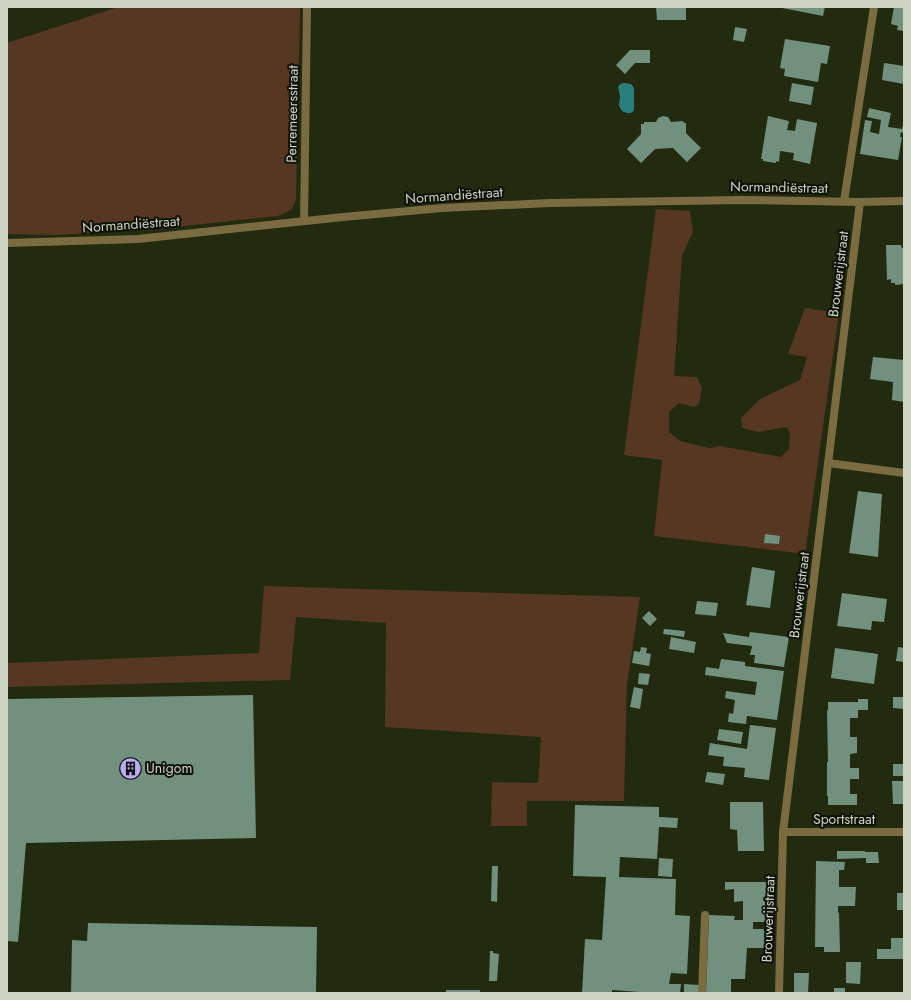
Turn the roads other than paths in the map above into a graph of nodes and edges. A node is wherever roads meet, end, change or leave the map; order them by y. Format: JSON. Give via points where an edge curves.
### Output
{"nodes":[{"id":1,"x":307,"y":7,"type":"edge"},
{"id":2,"x":874,"y":7,"type":"edge"},
{"id":3,"x":844,"y":201,"type":"junction"},
{"id":4,"x":904,"y":201,"type":"edge"},
{"id":5,"x":860,"y":202,"type":"junction"},
{"id":6,"x":304,"y":221,"type":"junction"},
{"id":7,"x":7,"y":243,"type":"edge"},
{"id":8,"x":828,"y":463,"type":"junction"},
{"id":9,"x":904,"y":472,"type":"edge"},
{"id":10,"x":783,"y":832,"type":"junction"},
{"id":11,"x":904,"y":832,"type":"edge"},
{"id":12,"x":705,"y":915,"type":"dead end"},
{"id":13,"x":702,"y":993,"type":"edge"},
{"id":14,"x":779,"y":993,"type":"edge"}],
"edges":[{"from":1,"to":6,"type":"street","name":"Perremeersstraat"},
{"from":2,"to":3,"type":"street"},
{"from":3,"to":5,"type":"street","name":"Normandiëstraat"},
{"from":3,"to":6,"type":"street","name":"Normandiëstraat","via":[[550,203],[442,208]]},
{"from":4,"to":5,"type":"street","name":"Normandiëstraat"},
{"from":5,"to":8,"type":"street","name":"Brouwerijstraat"},
{"from":6,"to":7,"type":"street","name":"Normandiëstraat","via":[[138,238]]},
{"from":8,"to":9,"type":"street"},
{"from":8,"to":10,"type":"street","name":"Brouwerijstraat"},
{"from":10,"to":11,"type":"street","name":"Sportstraat"},
{"from":10,"to":14,"type":"street","name":"Brouwerijstraat"},
{"from":12,"to":13,"type":"street"}]}
